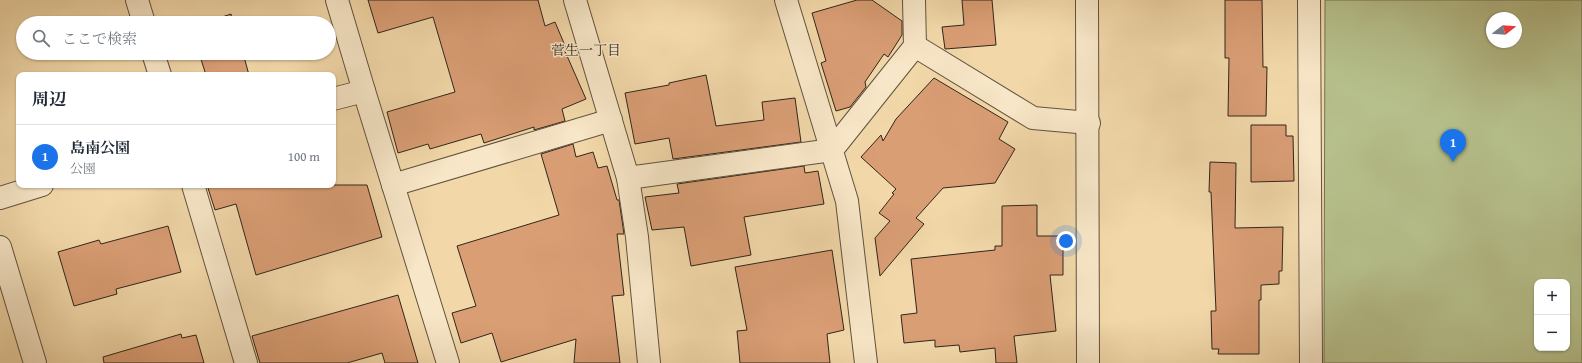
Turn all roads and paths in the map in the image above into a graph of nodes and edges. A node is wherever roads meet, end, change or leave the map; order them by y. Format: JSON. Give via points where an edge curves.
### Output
{"nodes":[{"id":1,"x":137,"y":0,"type":"edge"},
{"id":2,"x":337,"y":0,"type":"edge"},
{"id":3,"x":574,"y":0,"type":"edge"},
{"id":4,"x":786,"y":0,"type":"edge"},
{"id":5,"x":914,"y":0,"type":"edge"},
{"id":6,"x":1087,"y":0,"type":"edge"},
{"id":7,"x":1309,"y":0,"type":"edge"},
{"id":8,"x":142,"y":16,"type":"edge"},
{"id":9,"x":915,"y":46,"type":"junction"},
{"id":10,"x":155,"y":60,"type":"edge"},
{"id":11,"x":159,"y":72,"type":"edge"},
{"id":12,"x":364,"y":91,"type":"junction"},
{"id":13,"x":336,"y":98,"type":"edge"},
{"id":14,"x":610,"y":120,"type":"junction"},
{"id":15,"x":1089,"y":123,"type":"junction"},
{"id":16,"x":832,"y":150,"type":"junction"},
{"id":17,"x":628,"y":178,"type":"junction"},
{"id":18,"x":393,"y":185,"type":"junction"},
{"id":19,"x":32,"y":188,"type":"edge"},
{"id":20,"x":194,"y":188,"type":"edge"},
{"id":21,"x":0,"y":198,"type":"edge"},
{"id":22,"x":0,"y":247,"type":"edge"},
{"id":23,"x":35,"y":363,"type":"edge"},
{"id":24,"x":246,"y":363,"type":"edge"},
{"id":25,"x":448,"y":363,"type":"edge"},
{"id":26,"x":649,"y":363,"type":"edge"},
{"id":27,"x":866,"y":363,"type":"edge"},
{"id":28,"x":1088,"y":363,"type":"edge"},
{"id":29,"x":1311,"y":363,"type":"edge"}],
"edges":[{"from":1,"to":8,"type":"street"},
{"from":2,"to":12,"type":"street"},
{"from":3,"to":14,"type":"street"},
{"from":4,"to":16,"type":"street"},
{"from":5,"to":9,"type":"street"},
{"from":6,"to":15,"type":"street"},
{"from":7,"to":29,"type":"street"},
{"from":9,"to":15,"type":"street","via":[[1033,118]]},
{"from":9,"to":16,"type":"street"},
{"from":10,"to":11,"type":"street"},
{"from":12,"to":13,"type":"street"},
{"from":12,"to":18,"type":"street"},
{"from":14,"to":17,"type":"street"},
{"from":14,"to":18,"type":"street"},
{"from":15,"to":28,"type":"street"},
{"from":16,"to":17,"type":"street"},
{"from":16,"to":27,"type":"street","via":[[847,201]]},
{"from":17,"to":26,"type":"street","via":[[637,237]]},
{"from":18,"to":25,"type":"street"},
{"from":19,"to":21,"type":"street"},
{"from":20,"to":24,"type":"street"},
{"from":22,"to":23,"type":"street"}]}
